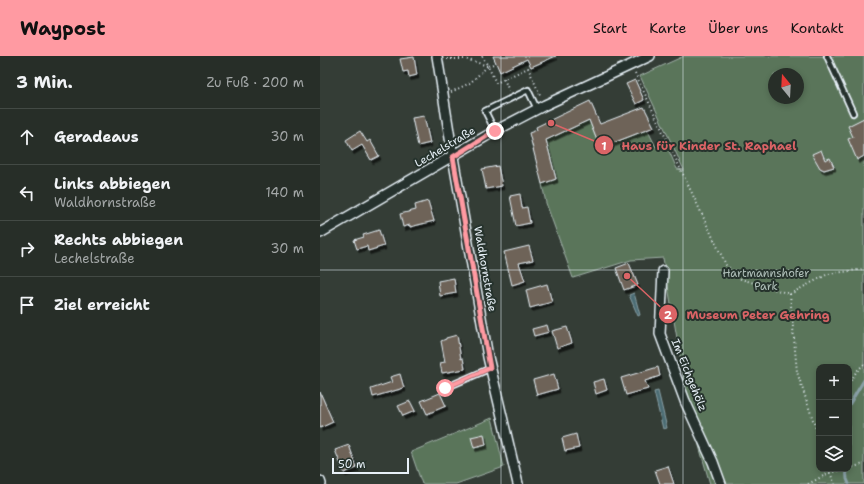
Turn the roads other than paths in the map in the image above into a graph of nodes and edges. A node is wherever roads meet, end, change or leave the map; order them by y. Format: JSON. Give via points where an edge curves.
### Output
{"nodes":[{"id":1,"x":650,"y":56,"type":"edge"},
{"id":2,"x":827,"y":56,"type":"edge"},
{"id":3,"x":438,"y":58,"type":"edge"},
{"id":4,"x":541,"y":107,"type":"junction"},
{"id":5,"x":853,"y":113,"type":"dead end"},
{"id":6,"x":495,"y":131,"type":"junction"},
{"id":7,"x":453,"y":157,"type":"junction"},
{"id":8,"x":320,"y":233,"type":"edge"},
{"id":9,"x":663,"y":271,"type":"dead end"},
{"id":10,"x":490,"y":368,"type":"junction"},
{"id":11,"x":445,"y":388,"type":"dead end"},
{"id":12,"x":518,"y":484,"type":"edge"},
{"id":13,"x":721,"y":484,"type":"edge"}],
"edges":[{"from":1,"to":4,"type":"street","name":"Lechelstraße"},
{"from":2,"to":5,"type":"lane"},
{"from":3,"to":7,"type":"street","name":"Waldhornstraße"},
{"from":4,"to":6,"type":"street","name":"Lechelstraße"},
{"from":4,"to":6,"type":"lane","via":[[528,90],[485,111]]},
{"from":6,"to":7,"type":"street","name":"Lechelstraße"},
{"from":7,"to":8,"type":"street","name":"Lechelstraße"},
{"from":7,"to":10,"type":"street","name":"Waldhornstraße"},
{"from":9,"to":13,"type":"street","name":"Im Eichgehölz","via":[[660,334],[685,401]]},
{"from":10,"to":11,"type":"lane"},
{"from":10,"to":12,"type":"street","name":"Waldhornstraße"}]}
